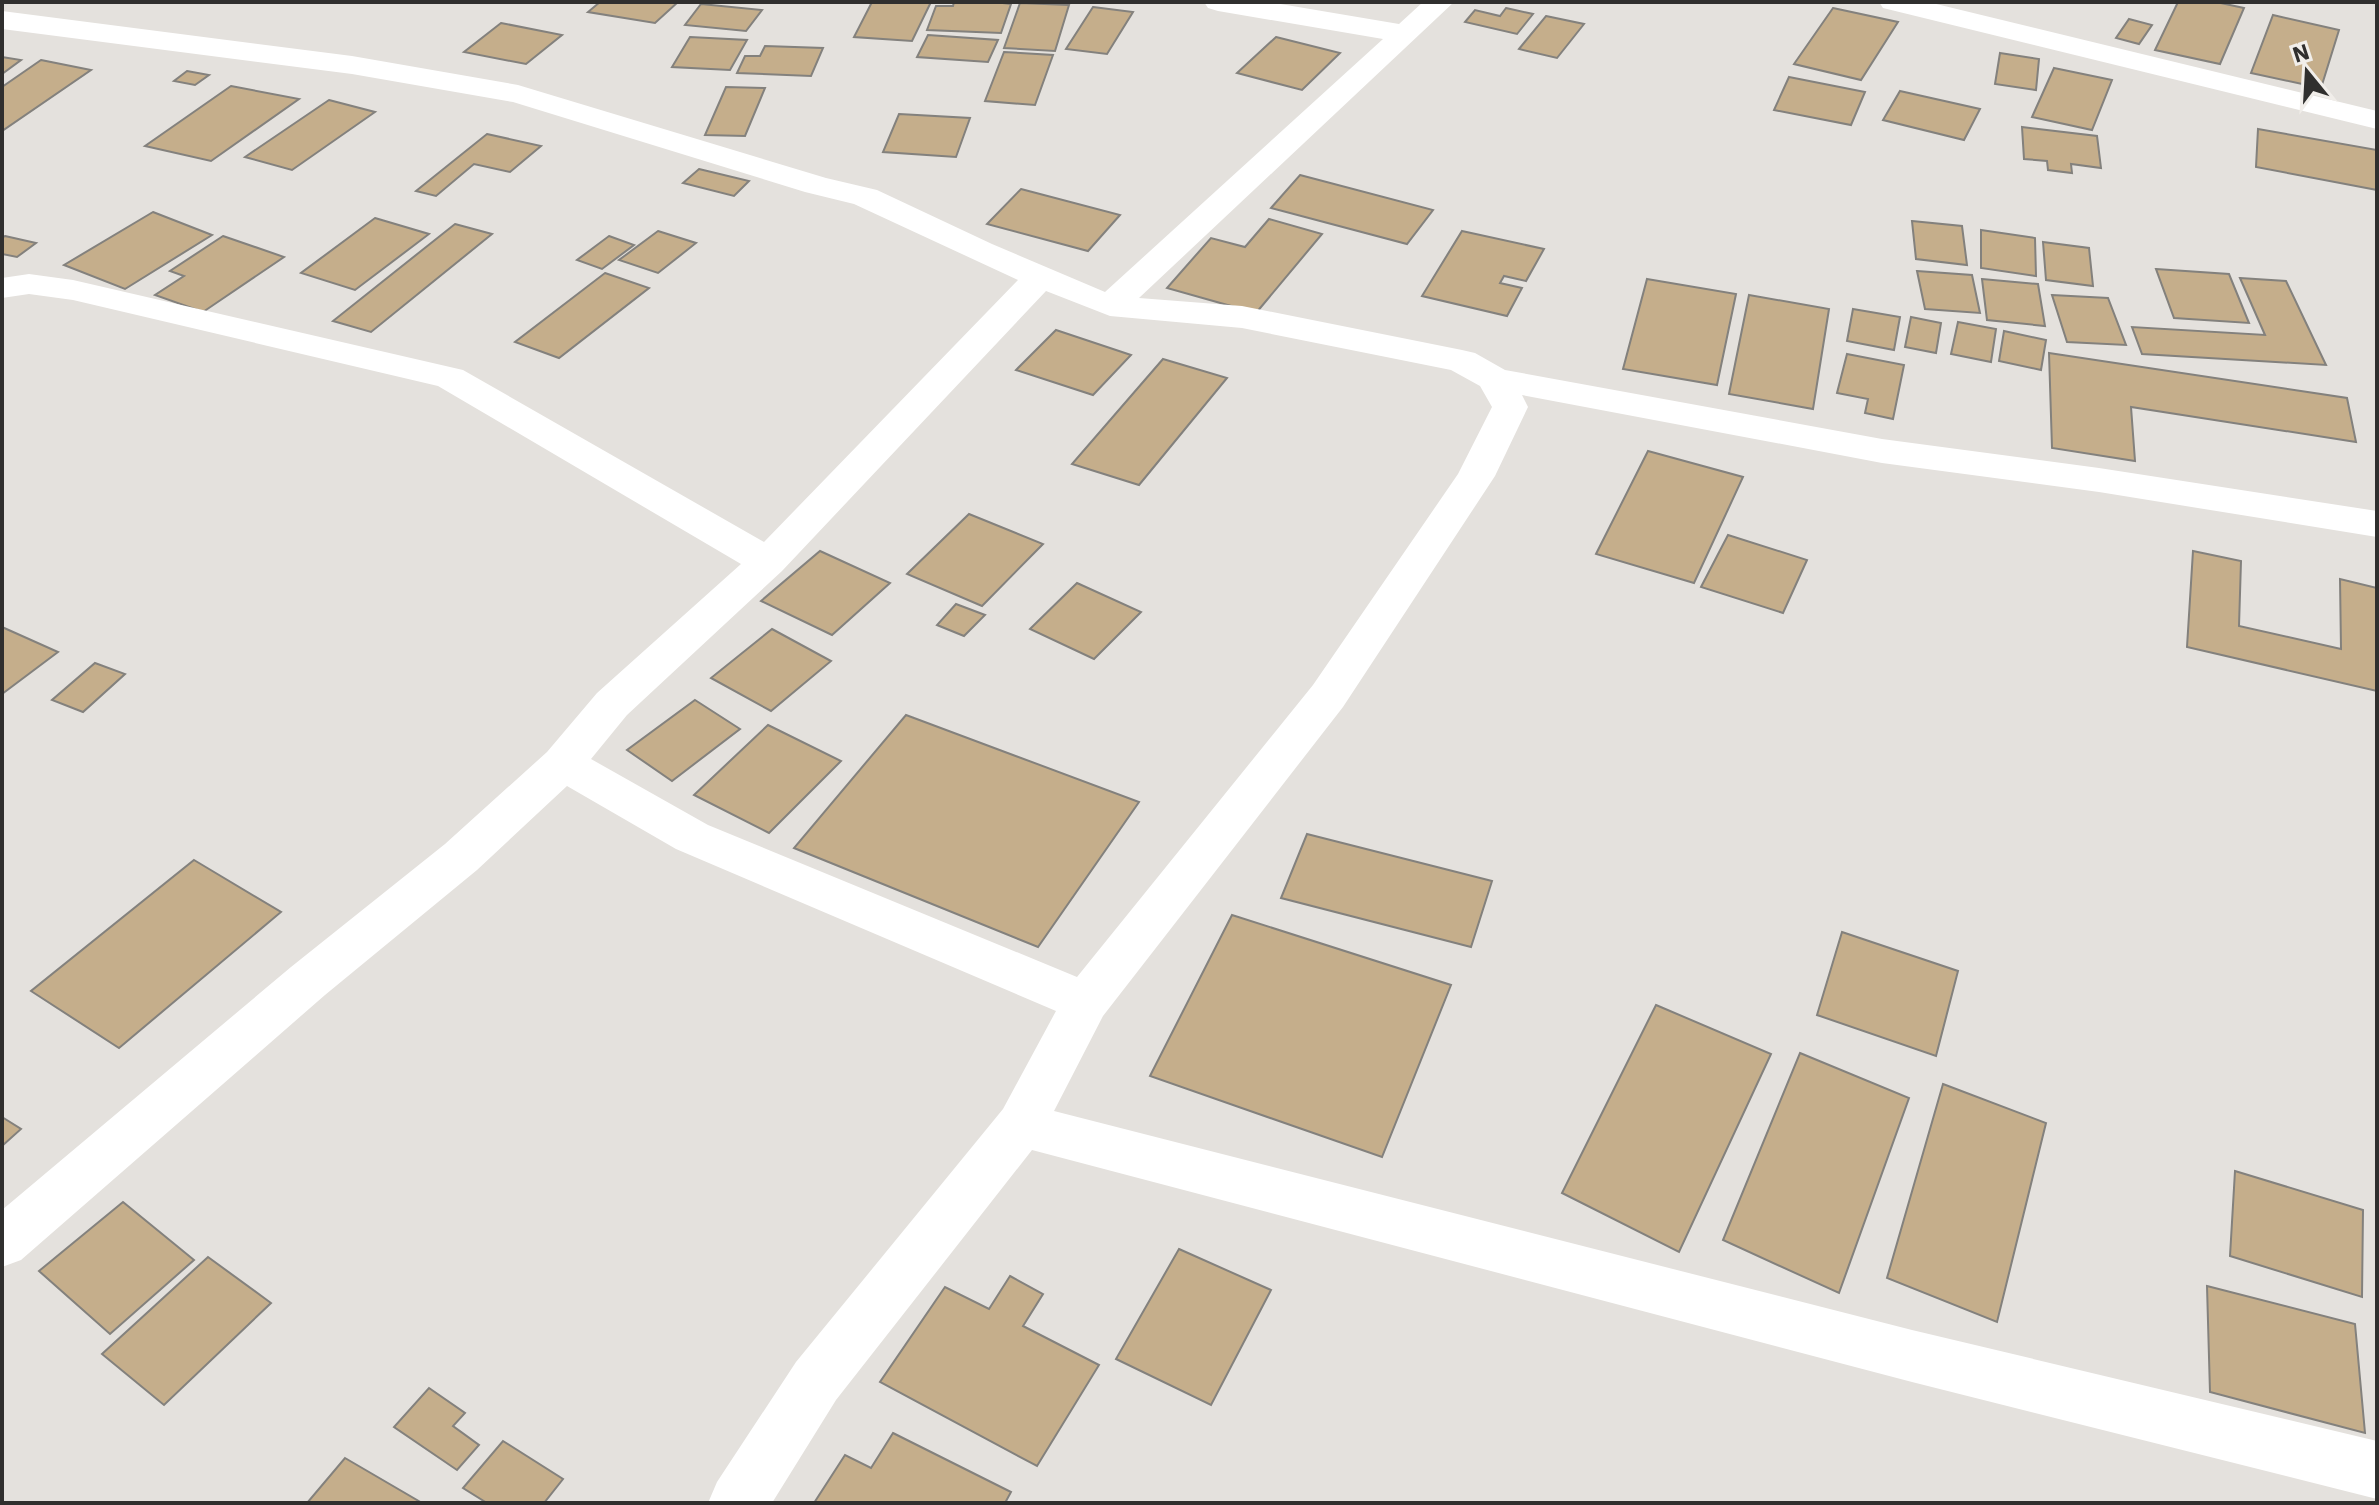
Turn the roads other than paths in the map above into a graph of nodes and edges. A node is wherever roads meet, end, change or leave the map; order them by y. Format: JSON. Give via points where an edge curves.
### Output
{"nodes":[{"id":1,"x":1218,"y":2,"type":"edge"},
{"id":2,"x":1440,"y":2,"type":"edge"},
{"id":3,"x":1893,"y":2,"type":"edge"},
{"id":4,"x":2,"y":20,"type":"edge"},
{"id":5,"x":1406,"y":34,"type":"junction"},
{"id":6,"x":2377,"y":120,"type":"edge"},
{"id":7,"x":1042,"y":275,"type":"junction"},
{"id":8,"x":2,"y":288,"type":"edge"},
{"id":9,"x":1110,"y":306,"type":"junction"},
{"id":10,"x":1494,"y":379,"type":"junction"},
{"id":11,"x":2377,"y":524,"type":"edge"},
{"id":12,"x":768,"y":562,"type":"junction"},
{"id":13,"x":563,"y":763,"type":"junction"},
{"id":14,"x":1086,"y":1002,"type":"junction"},
{"id":15,"x":1021,"y":1125,"type":"junction"},
{"id":16,"x":2,"y":1243,"type":"edge"},
{"id":17,"x":2377,"y":1470,"type":"edge"},
{"id":18,"x":738,"y":1503,"type":"edge"}],
"edges":[{"from":1,"to":5,"type":"street"},
{"from":2,"to":5,"type":"street"},
{"from":3,"to":6,"type":"street"},
{"from":4,"to":7,"type":"street","via":[[352,65],[518,94],[865,197]]},
{"from":5,"to":9,"type":"street"},
{"from":7,"to":9,"type":"street"},
{"from":7,"to":12,"type":"street"},
{"from":8,"to":12,"type":"street","via":[[29,284],[73,290],[450,378]]},
{"from":9,"to":10,"type":"street","via":[[1242,317],[1462,361]]},
{"from":10,"to":11,"type":"street","via":[[1882,451]]},
{"from":10,"to":14,"type":"street","via":[[1510,407],[1476,476],[1328,696]]},
{"from":12,"to":13,"type":"street","via":[[612,704]]},
{"from":13,"to":14,"type":"street","via":[[692,837]]},
{"from":13,"to":16,"type":"street","via":[[461,857]]},
{"from":14,"to":15,"type":"street"},
{"from":15,"to":17,"type":"street","via":[[1912,1356]]},
{"from":15,"to":18,"type":"street","via":[[816,1381]]}]}
